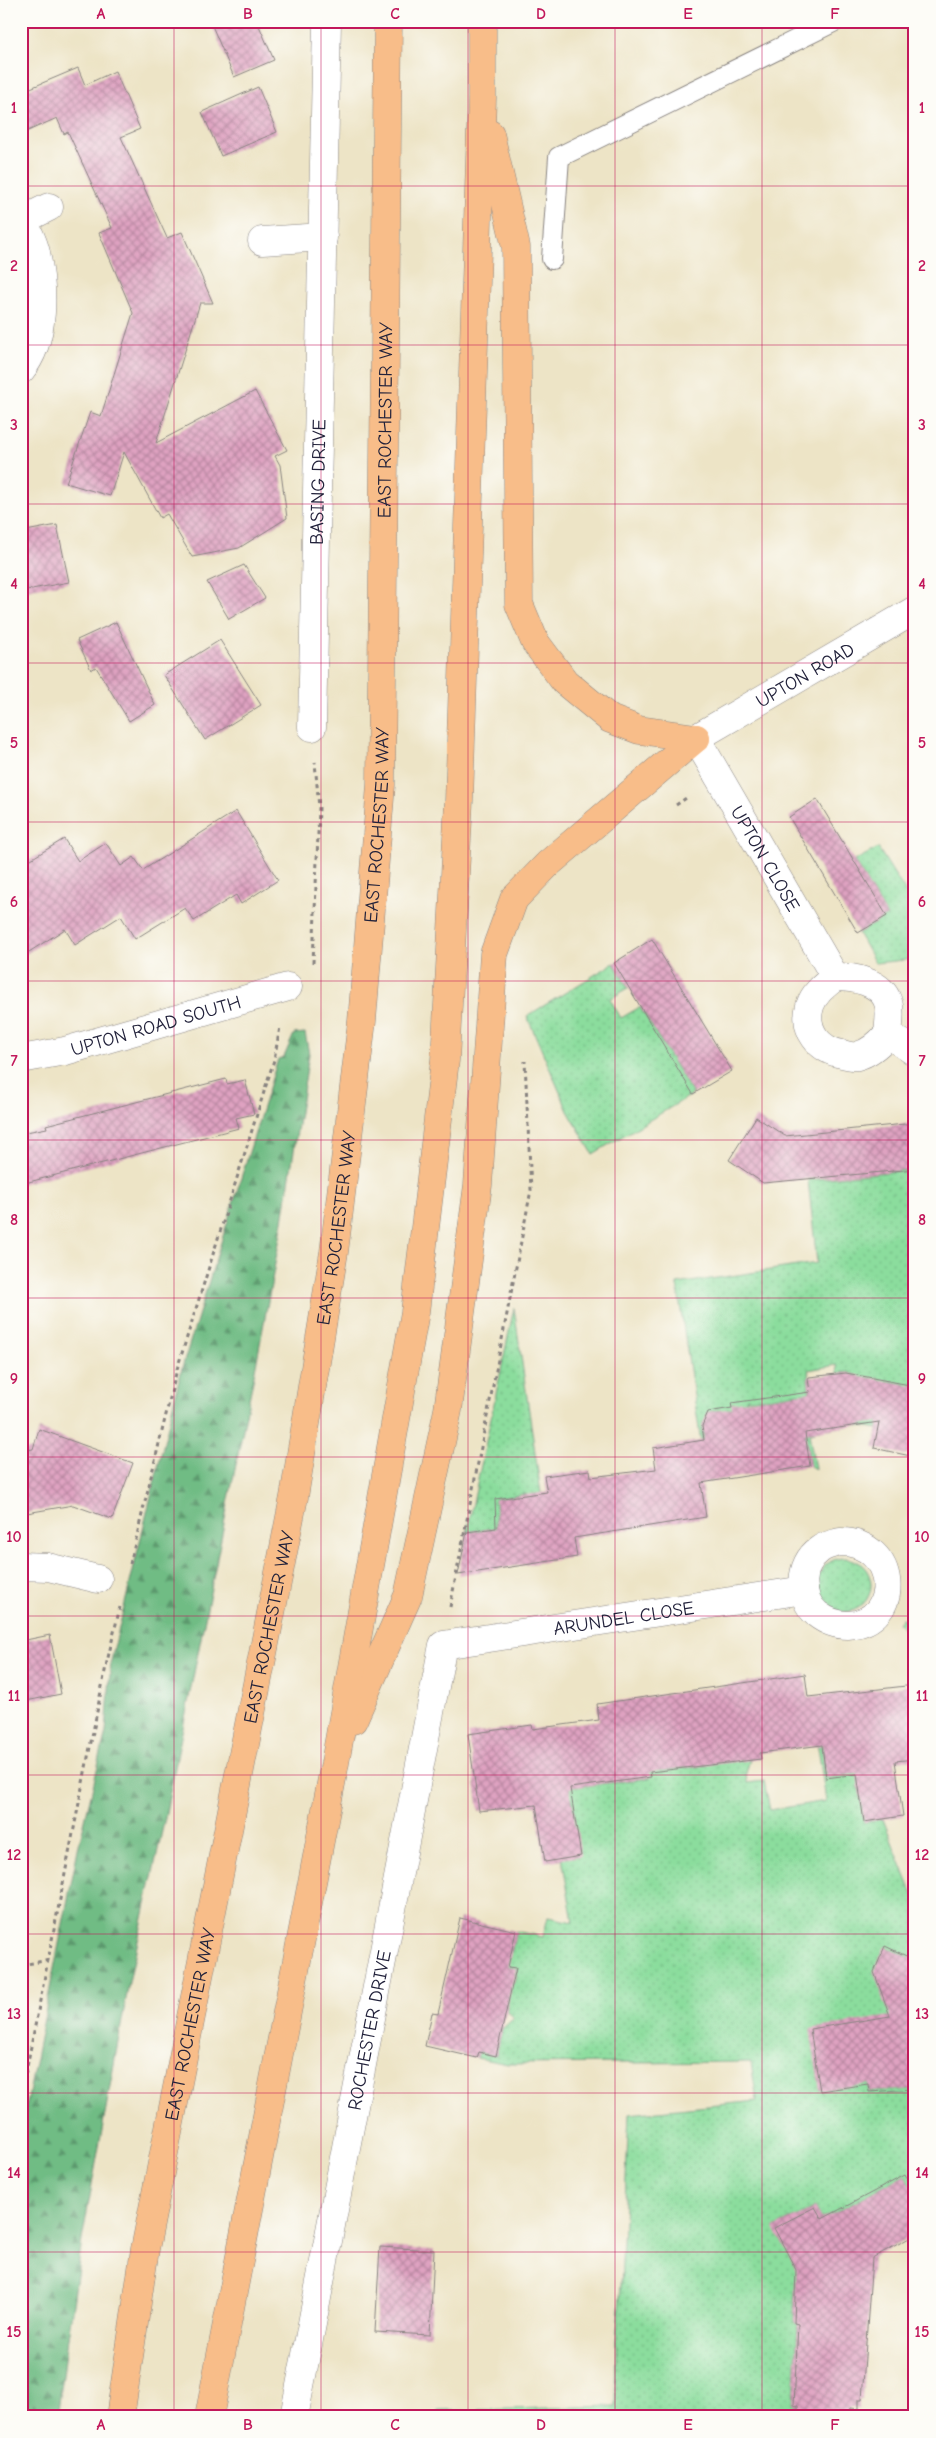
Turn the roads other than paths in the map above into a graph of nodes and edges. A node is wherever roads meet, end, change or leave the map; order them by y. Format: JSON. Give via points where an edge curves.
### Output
{"nodes":[{"id":1,"x":327,"y":21,"type":"edge"},
{"id":2,"x":388,"y":21,"type":"edge"},
{"id":3,"x":482,"y":21,"type":"edge"},
{"id":4,"x":835,"y":21,"type":"edge"},
{"id":5,"x":482,"y":98,"type":"junction"},
{"id":6,"x":49,"y":207,"type":"dead end"},
{"id":7,"x":22,"y":220,"type":"edge"},
{"id":8,"x":324,"y":237,"type":"junction"},
{"id":9,"x":262,"y":241,"type":"dead end"},
{"id":10,"x":552,"y":259,"type":"dead end"},
{"id":11,"x":21,"y":370,"type":"edge"},
{"id":12,"x":915,"y":610,"type":"edge"},
{"id":13,"x":312,"y":727,"type":"road end"},
{"id":14,"x":696,"y":738,"type":"junction"},
{"id":15,"x":835,"y":977,"type":"junction"},
{"id":16,"x":288,"y":987,"type":"road end"},
{"id":17,"x":888,"y":1034,"type":"junction"},
{"id":18,"x":915,"y":1052,"type":"edge"},
{"id":19,"x":21,"y":1059,"type":"edge"},
{"id":20,"x":21,"y":1566,"type":"edge"},
{"id":21,"x":98,"y":1579,"type":"dead end"},
{"id":22,"x":804,"y":1590,"type":"dead end"},
{"id":23,"x":443,"y":1644,"type":"joint"},
{"id":24,"x":335,"y":1763,"type":"junction"},
{"id":25,"x":120,"y":2417,"type":"edge"},
{"id":26,"x":208,"y":2417,"type":"edge"},
{"id":27,"x":294,"y":2417,"type":"edge"}],
"edges":[{"from":1,"to":8,"type":"street","name":"BASING DRIVE"},
{"from":2,"to":25,"type":"highway","name":"EAST ROCHESTER WAY","via":[[380,785],[362,1021],[334,1252],[294,1497],[145,2249]]},
{"from":3,"to":5,"type":"highway"},
{"from":4,"to":10,"type":"lane","via":[[559,158]]},
{"from":5,"to":14,"type":"highway","via":[[516,247],[519,604],[535,642],[565,682],[610,719],[640,730]]},
{"from":5,"to":24,"type":"highway","via":[[459,801],[445,1060],[415,1312]]},
{"from":6,"to":7,"type":"street"},
{"from":7,"to":11,"type":"street","via":[[36,251],[41,302],[38,338]]},
{"from":8,"to":9,"type":"street"},
{"from":8,"to":13,"type":"street","name":"BASING DRIVE"},
{"from":12,"to":14,"type":"street","name":"UPTON ROAD"},
{"from":14,"to":15,"type":"street","name":"UPTON CLOSE"},
{"from":14,"to":24,"type":"highway","via":[[548,864],[514,899],[494,954],[478,1185],[448,1410],[408,1596]]},
{"from":15,"to":17,"type":"street","via":[[853,977],[875,987],[888,1002]]},
{"from":15,"to":17,"type":"street","via":[[820,989],[810,1006],[808,1021],[814,1038],[831,1052],[856,1056],[877,1046]]},
{"from":16,"to":19,"type":"street","name":"UPTON ROAD SOUTH","via":[[65,1050]]},
{"from":17,"to":18,"type":"street"},
{"from":20,"to":21,"type":"street","via":[[48,1568]]},
{"from":22,"to":23,"type":"street","name":"ARUNDEL CLOSE"},
{"from":23,"to":27,"type":"street","name":"ROCHESTER DRIVE"},
{"from":24,"to":26,"type":"highway"}]}
